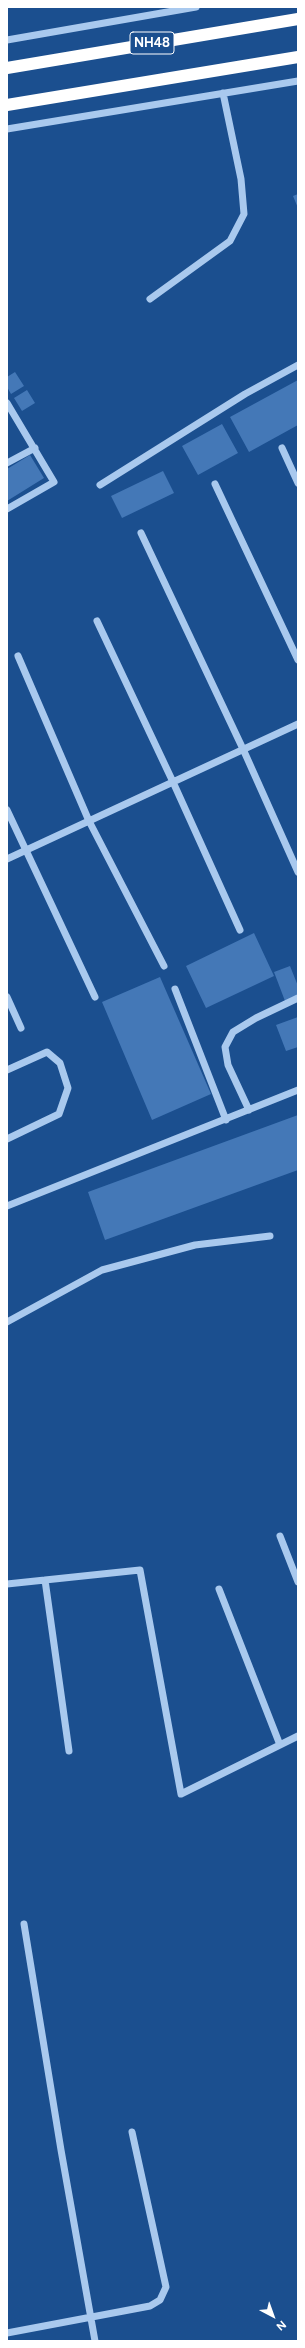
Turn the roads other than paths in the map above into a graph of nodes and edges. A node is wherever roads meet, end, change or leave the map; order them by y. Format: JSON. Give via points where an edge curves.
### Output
{"nodes":[{"id":1,"x":196,"y":7,"type":"edge"},
{"id":2,"x":298,"y":19,"type":"edge"},
{"id":3,"x":7,"y":40,"type":"edge"},
{"id":4,"x":298,"y":57,"type":"edge"},
{"id":5,"x":7,"y":68,"type":"edge"},
{"id":6,"x":298,"y":81,"type":"edge"},
{"id":7,"x":223,"y":93,"type":"junction"},
{"id":8,"x":7,"y":105,"type":"edge"},
{"id":9,"x":7,"y":129,"type":"edge"},
{"id":10,"x":150,"y":299,"type":"dead end"},
{"id":11,"x":298,"y":365,"type":"edge"},
{"id":12,"x":7,"y":403,"type":"edge"},
{"id":13,"x":9,"y":413,"type":"edge"},
{"id":14,"x":35,"y":448,"type":"junction"},
{"id":15,"x":282,"y":448,"type":"dead end"},
{"id":16,"x":7,"y":463,"type":"edge"},
{"id":17,"x":298,"y":483,"type":"edge"},
{"id":18,"x":215,"y":484,"type":"dead end"},
{"id":19,"x":100,"y":485,"type":"dead end"},
{"id":20,"x":7,"y":509,"type":"edge"},
{"id":21,"x":141,"y":533,"type":"dead end"},
{"id":22,"x":97,"y":621,"type":"dead end"},
{"id":23,"x":18,"y":656,"type":"dead end"},
{"id":24,"x":298,"y":660,"type":"edge"},
{"id":25,"x":298,"y":724,"type":"edge"},
{"id":26,"x":243,"y":749,"type":"junction"},
{"id":27,"x":173,"y":782,"type":"junction"},
{"id":28,"x":7,"y":810,"type":"edge"},
{"id":29,"x":89,"y":820,"type":"junction"},
{"id":30,"x":25,"y":850,"type":"junction"},
{"id":31,"x":7,"y":859,"type":"edge"},
{"id":32,"x":298,"y":872,"type":"edge"},
{"id":33,"x":240,"y":930,"type":"dead end"},
{"id":34,"x":164,"y":966,"type":"dead end"},
{"id":35,"x":175,"y":989,"type":"dead end"},
{"id":36,"x":7,"y":997,"type":"edge"},
{"id":37,"x":95,"y":997,"type":"dead end"},
{"id":38,"x":298,"y":998,"type":"edge"},
{"id":39,"x":21,"y":1028,"type":"dead end"},
{"id":40,"x":7,"y":1070,"type":"edge"},
{"id":41,"x":298,"y":1090,"type":"edge"},
{"id":42,"x":249,"y":1110,"type":"junction"},
{"id":43,"x":226,"y":1120,"type":"junction"},
{"id":44,"x":7,"y":1139,"type":"edge"},
{"id":45,"x":7,"y":1206,"type":"edge"},
{"id":46,"x":270,"y":1236,"type":"dead end"},
{"id":47,"x":7,"y":1322,"type":"edge"},
{"id":48,"x":280,"y":1536,"type":"dead end"},
{"id":49,"x":45,"y":1580,"type":"junction"},
{"id":50,"x":298,"y":1582,"type":"edge"},
{"id":51,"x":7,"y":1584,"type":"edge"},
{"id":52,"x":219,"y":1589,"type":"dead end"},
{"id":53,"x":298,"y":1736,"type":"edge"},
{"id":54,"x":280,"y":1745,"type":"junction"},
{"id":55,"x":69,"y":1751,"type":"dead end"},
{"id":56,"x":24,"y":1924,"type":"dead end"},
{"id":57,"x":132,"y":2132,"type":"dead end"},
{"id":58,"x":91,"y":2317,"type":"junction"},
{"id":59,"x":7,"y":2333,"type":"edge"},
{"id":60,"x":95,"y":2341,"type":"edge"}],
"edges":[{"from":1,"to":3,"type":"street"},
{"from":2,"to":5,"type":"highway","number":"NH48"},
{"from":4,"to":8,"type":"highway"},
{"from":6,"to":7,"type":"street"},
{"from":7,"to":9,"type":"street"},
{"from":7,"to":10,"type":"street","via":[[241,179],[244,214],[230,241]]},
{"from":11,"to":19,"type":"street","via":[[245,394]]},
{"from":12,"to":13,"type":"street"},
{"from":13,"to":14,"type":"street"},
{"from":14,"to":16,"type":"street"},
{"from":14,"to":20,"type":"street","via":[[54,482]]},
{"from":15,"to":17,"type":"street"},
{"from":18,"to":24,"type":"street"},
{"from":21,"to":26,"type":"street"},
{"from":22,"to":27,"type":"street"},
{"from":23,"to":29,"type":"street"},
{"from":25,"to":26,"type":"street"},
{"from":26,"to":27,"type":"street"},
{"from":26,"to":32,"type":"street"},
{"from":27,"to":29,"type":"street"},
{"from":27,"to":33,"type":"street"},
{"from":28,"to":30,"type":"street"},
{"from":29,"to":30,"type":"street"},
{"from":29,"to":34,"type":"street"},
{"from":30,"to":31,"type":"street"},
{"from":30,"to":37,"type":"street"},
{"from":35,"to":43,"type":"street"},
{"from":36,"to":39,"type":"street"},
{"from":38,"to":42,"type":"street","via":[[233,1032],[225,1047],[228,1065]]},
{"from":40,"to":44,"type":"street","via":[[47,1052],[60,1063],[68,1088],[59,1114]]},
{"from":41,"to":42,"type":"street"},
{"from":42,"to":43,"type":"street"},
{"from":43,"to":45,"type":"street"},
{"from":46,"to":47,"type":"street","via":[[195,1245],[102,1270]]},
{"from":48,"to":50,"type":"street"},
{"from":49,"to":51,"type":"street"},
{"from":49,"to":54,"type":"street","via":[[140,1570],[181,1794]]},
{"from":49,"to":55,"type":"street"},
{"from":52,"to":54,"type":"street"},
{"from":53,"to":54,"type":"street"},
{"from":56,"to":58,"type":"street"},
{"from":57,"to":58,"type":"street","via":[[166,2287],[160,2300],[150,2306]]},
{"from":58,"to":59,"type":"street"},
{"from":58,"to":60,"type":"street"}]}
